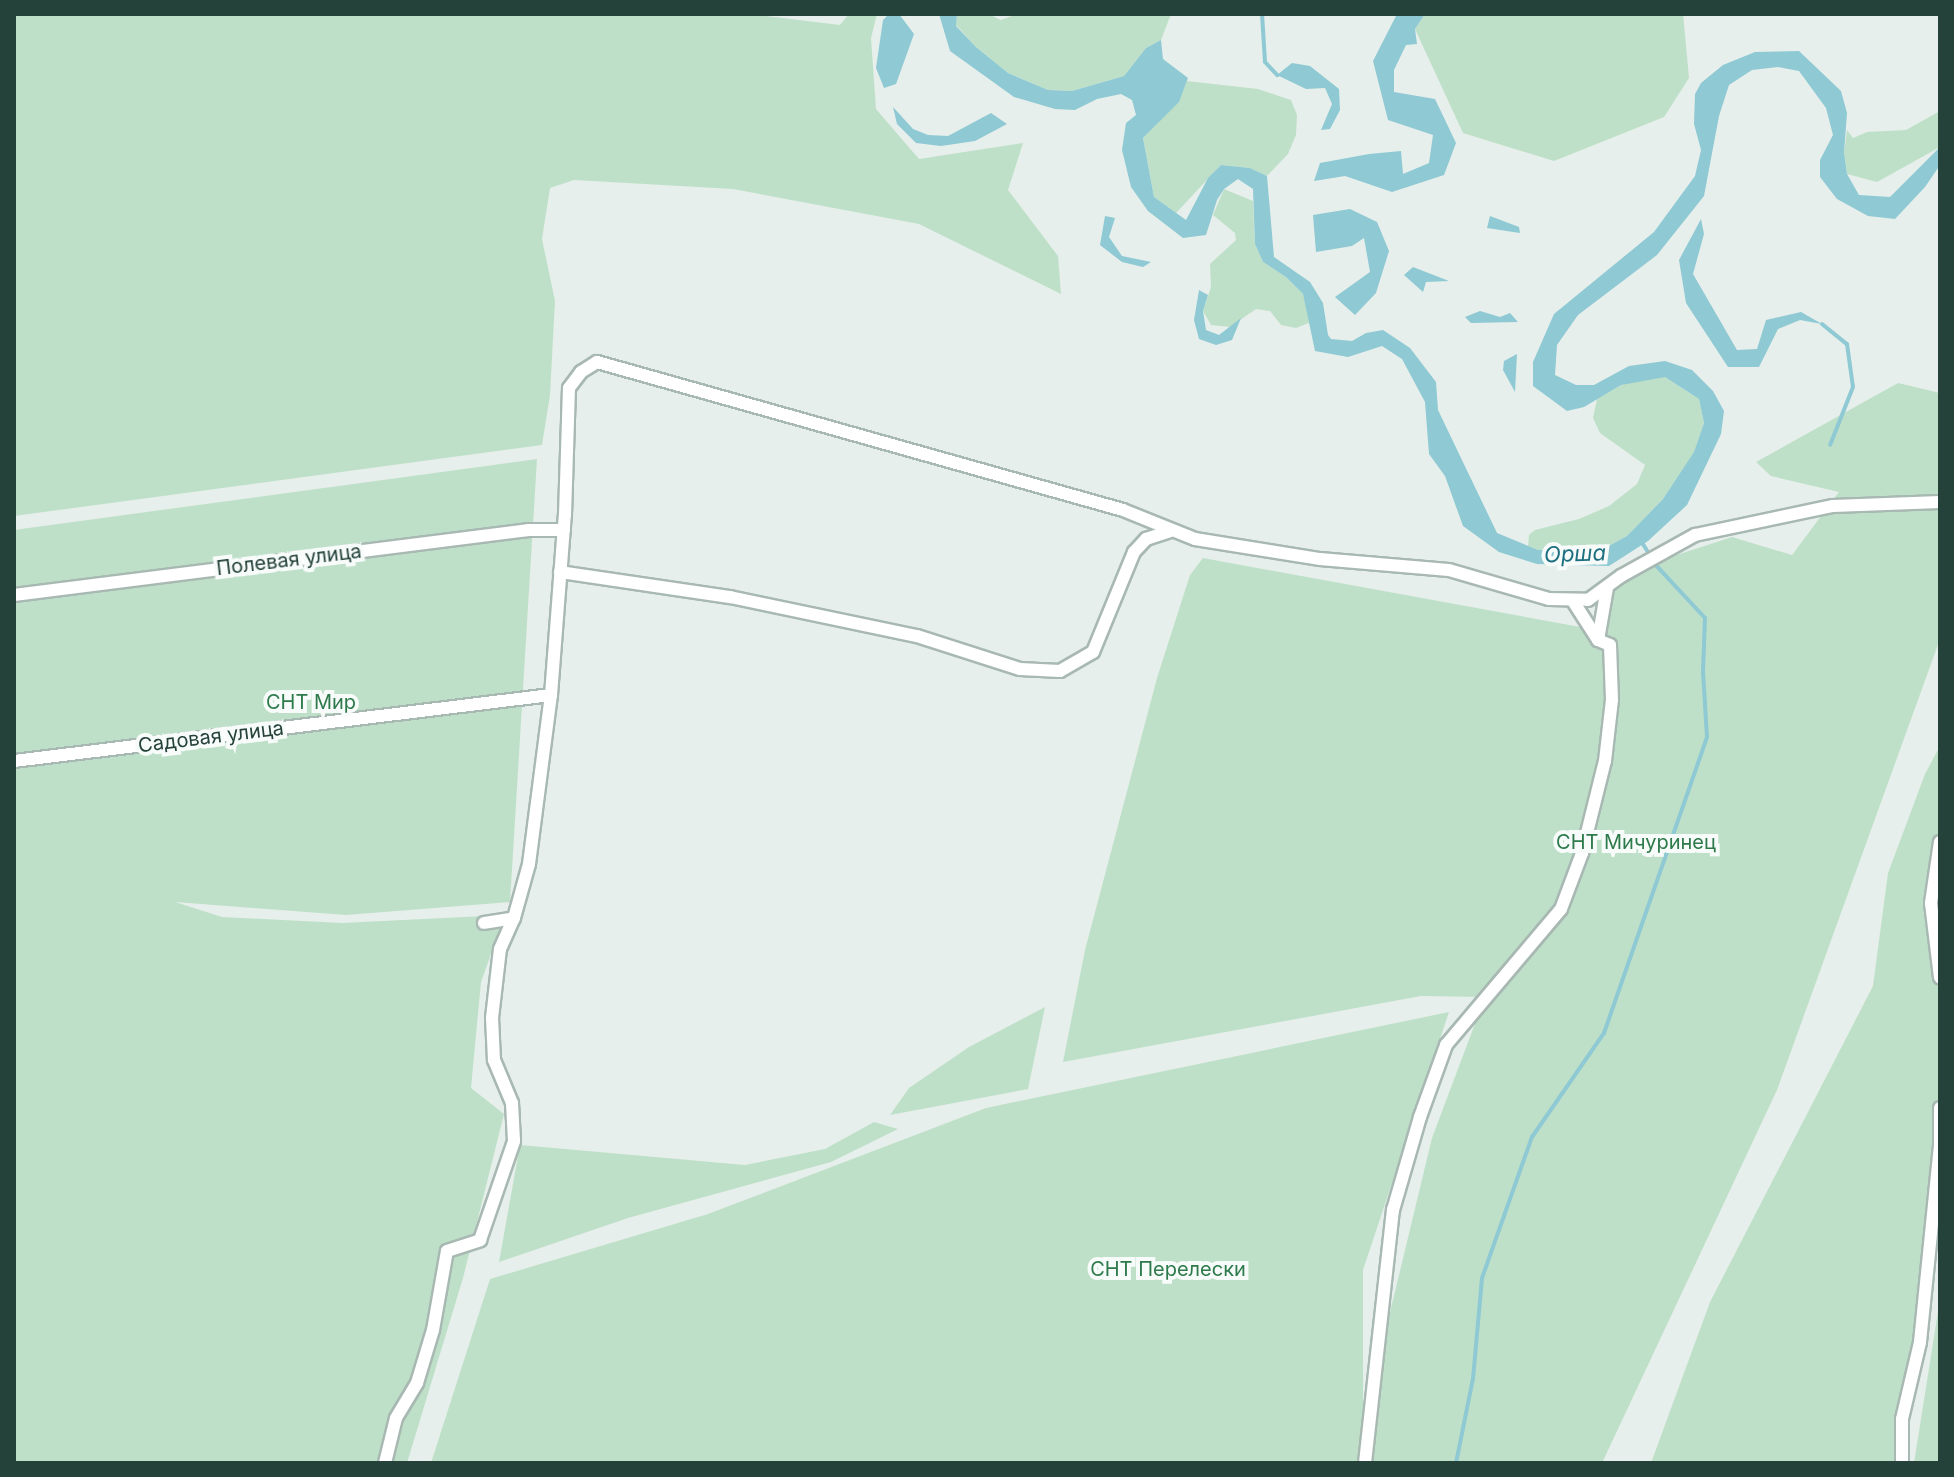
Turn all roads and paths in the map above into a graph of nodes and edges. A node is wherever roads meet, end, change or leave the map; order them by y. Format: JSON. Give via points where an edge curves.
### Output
{"nodes":[{"id":1,"x":1940,"y":502,"type":"edge"},
{"id":2,"x":564,"y":530,"type":"junction"},
{"id":3,"x":1170,"y":531,"type":"junction"},
{"id":4,"x":560,"y":572,"type":"junction"},
{"id":5,"x":1607,"y":588,"type":"junction"},
{"id":6,"x":14,"y":595,"type":"edge"},
{"id":7,"x":1573,"y":601,"type":"junction"},
{"id":8,"x":1598,"y":640,"type":"junction"},
{"id":9,"x":551,"y":695,"type":"junction"},
{"id":10,"x":14,"y":761,"type":"edge"},
{"id":11,"x":1940,"y":842,"type":"edge"},
{"id":12,"x":514,"y":918,"type":"junction"},
{"id":13,"x":484,"y":923,"type":"dead end"},
{"id":14,"x":1940,"y":977,"type":"edge"},
{"id":15,"x":1940,"y":1108,"type":"edge"},
{"id":16,"x":385,"y":1463,"type":"edge"},
{"id":17,"x":1365,"y":1463,"type":"edge"},
{"id":18,"x":1902,"y":1463,"type":"edge"}],
"edges":[{"from":1,"to":5,"type":"street","via":[[1833,506],[1695,535]]},
{"from":2,"to":3,"type":"street","via":[[569,388],[597,362],[1123,510]]},
{"from":2,"to":4,"type":"street"},
{"from":2,"to":6,"type":"street","name":"Полевая улица","via":[[529,530]]},
{"from":3,"to":4,"type":"street","via":[[1146,539],[1134,552],[1093,652],[1060,671],[1020,669],[917,636],[730,597]]},
{"from":3,"to":7,"type":"street","via":[[1233,548],[1449,570]]},
{"from":4,"to":9,"type":"street"},
{"from":5,"to":7,"type":"street","via":[[1588,600]]},
{"from":5,"to":8,"type":"street"},
{"from":7,"to":8,"type":"street"},
{"from":8,"to":17,"type":"street","via":[[1610,645],[1612,700],[1605,761],[1582,853],[1561,909],[1446,1045],[1393,1210]]},
{"from":9,"to":10,"type":"street","name":"Садовая улица"},
{"from":9,"to":12,"type":"street","via":[[529,864]]},
{"from":11,"to":14,"type":"street","via":[[1931,903]]},
{"from":12,"to":13,"type":"street"},
{"from":12,"to":16,"type":"street","via":[[500,949],[492,1018],[494,1060],[512,1103],[514,1141],[480,1240],[447,1251],[433,1330],[417,1383],[396,1418]]},
{"from":15,"to":18,"type":"street","via":[[1920,1342],[1902,1419]]}]}
